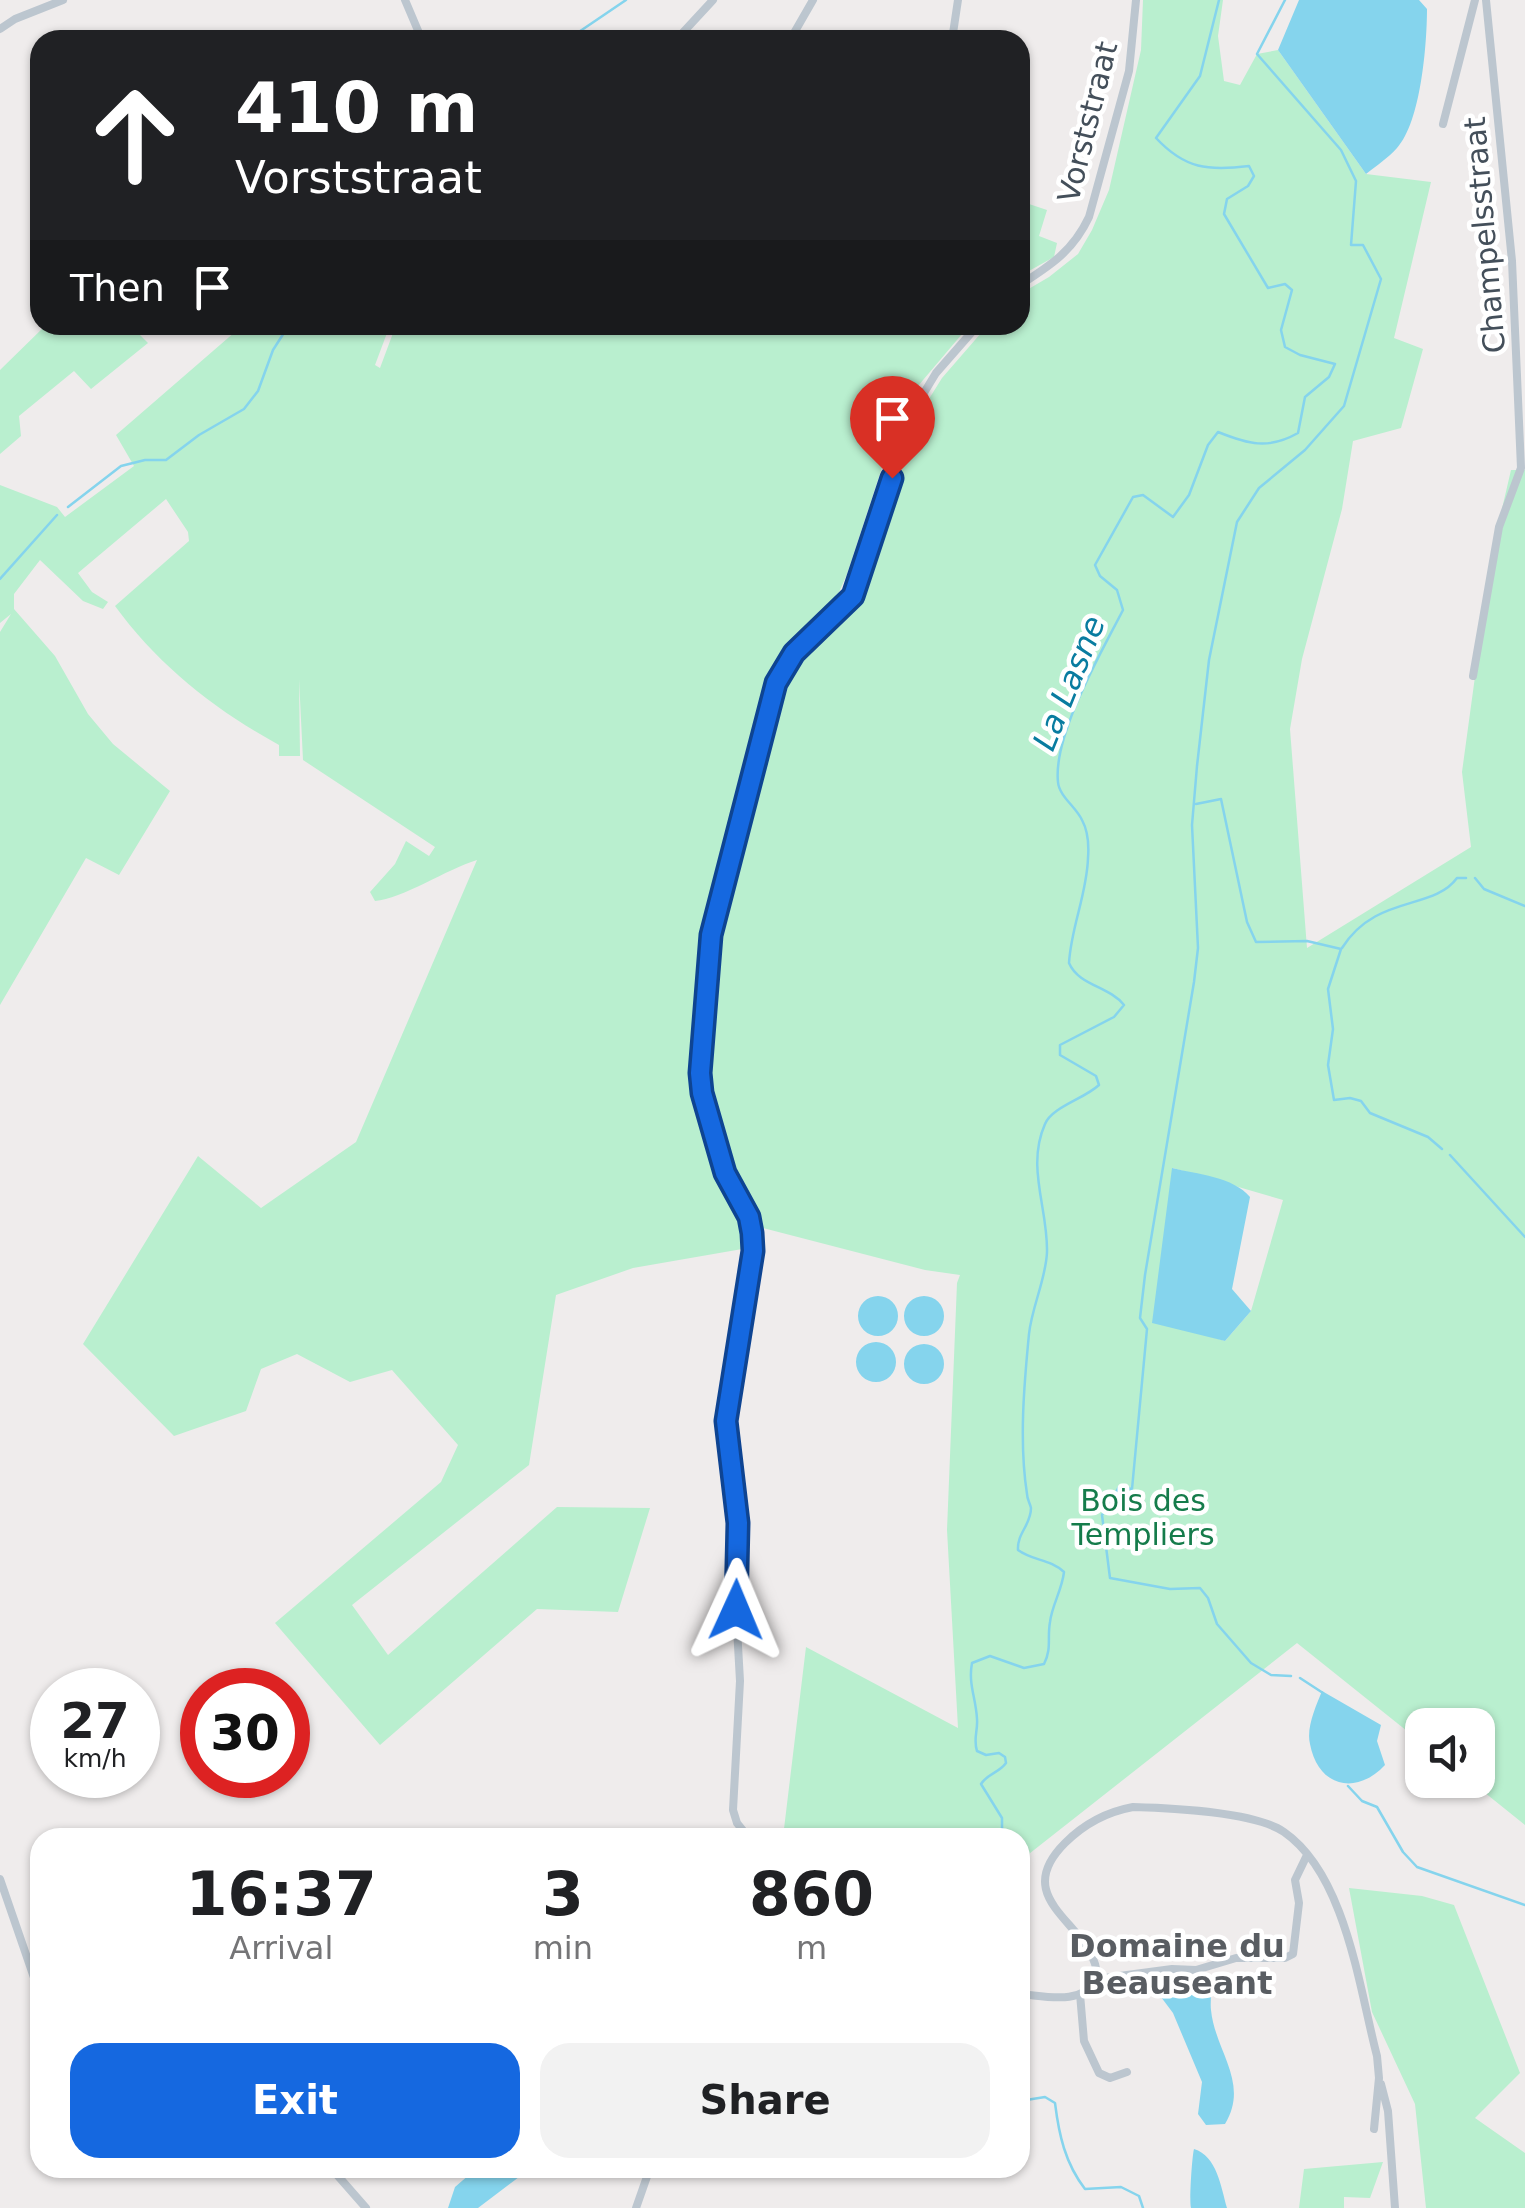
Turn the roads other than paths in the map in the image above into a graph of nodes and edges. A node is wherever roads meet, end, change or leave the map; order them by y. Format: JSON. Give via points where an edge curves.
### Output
{"nodes":[{"id":1,"x":62,"y":0,"type":"edge"},
{"id":2,"x":405,"y":0,"type":"edge"},
{"id":3,"x":713,"y":0,"type":"edge"},
{"id":4,"x":813,"y":0,"type":"edge"},
{"id":5,"x":958,"y":0,"type":"edge"},
{"id":6,"x":1136,"y":0,"type":"edge"},
{"id":7,"x":1474,"y":0,"type":"edge"},
{"id":8,"x":1486,"y":0,"type":"edge"},
{"id":9,"x":0,"y":28,"type":"edge"},
{"id":10,"x":418,"y":30,"type":"edge"},
{"id":11,"x":685,"y":30,"type":"edge"},
{"id":12,"x":796,"y":30,"type":"edge"},
{"id":13,"x":954,"y":30,"type":"edge"},
{"id":14,"x":1443,"y":124,"type":"dead end"},
{"id":15,"x":1030,"y":279,"type":"edge"},
{"id":16,"x":969,"y":335,"type":"edge"},
{"id":17,"x":1473,"y":676,"type":"dead end"},
{"id":18,"x":741,"y":1828,"type":"edge"},
{"id":19,"x":1307,"y":1855,"type":"junction"},
{"id":20,"x":0,"y":1879,"type":"edge"},
{"id":21,"x":30,"y":1966,"type":"edge"},
{"id":22,"x":1097,"y":1979,"type":"junction"},
{"id":23,"x":1080,"y":1994,"type":"junction"},
{"id":24,"x":1030,"y":1995,"type":"edge"},
{"id":25,"x":1127,"y":2072,"type":"dead end"},
{"id":26,"x":1379,"y":2078,"type":"junction"},
{"id":27,"x":1374,"y":2129,"type":"dead end"},
{"id":28,"x":339,"y":2178,"type":"edge"},
{"id":29,"x":646,"y":2178,"type":"edge"},
{"id":30,"x":366,"y":2208,"type":"edge"},
{"id":31,"x":636,"y":2208,"type":"edge"},
{"id":32,"x":1395,"y":2208,"type":"edge"}],
"edges":[{"from":1,"to":9,"type":"street"},
{"from":2,"to":10,"type":"street"},
{"from":3,"to":11,"type":"street"},
{"from":4,"to":12,"type":"street"},
{"from":5,"to":13,"type":"street"},
{"from":6,"to":15,"type":"street","name":"Vorststraat","via":[[1129,70],[1089,217],[1058,261]]},
{"from":7,"to":14,"type":"street","name":"Champelsstraat"},
{"from":8,"to":17,"type":"street","name":"Champelsstraat","via":[[1512,261],[1521,466],[1498,527]]},
{"from":16,"to":18,"type":"street","via":[[914,411],[853,596],[794,653],[776,683],[711,935],[702,1093],[725,1173],[749,1217],[753,1251],[726,1421],[738,1523],[733,1810]]},
{"from":19,"to":22,"type":"street","via":[[1295,1880],[1292,1954]]},
{"from":19,"to":22,"type":"street","via":[[1283,1832],[1242,1818],[1133,1807],[1090,1823],[1056,1852],[1045,1882],[1050,1901],[1093,1956]]},
{"from":19,"to":26,"type":"street","via":[[1342,1919]]},
{"from":20,"to":21,"type":"street"},
{"from":22,"to":23,"type":"street"},
{"from":23,"to":24,"type":"street"},
{"from":23,"to":25,"type":"street","via":[[1084,2041],[1099,2074]]},
{"from":26,"to":27,"type":"street"},
{"from":26,"to":32,"type":"street"},
{"from":28,"to":30,"type":"street"},
{"from":29,"to":31,"type":"street"}]}
